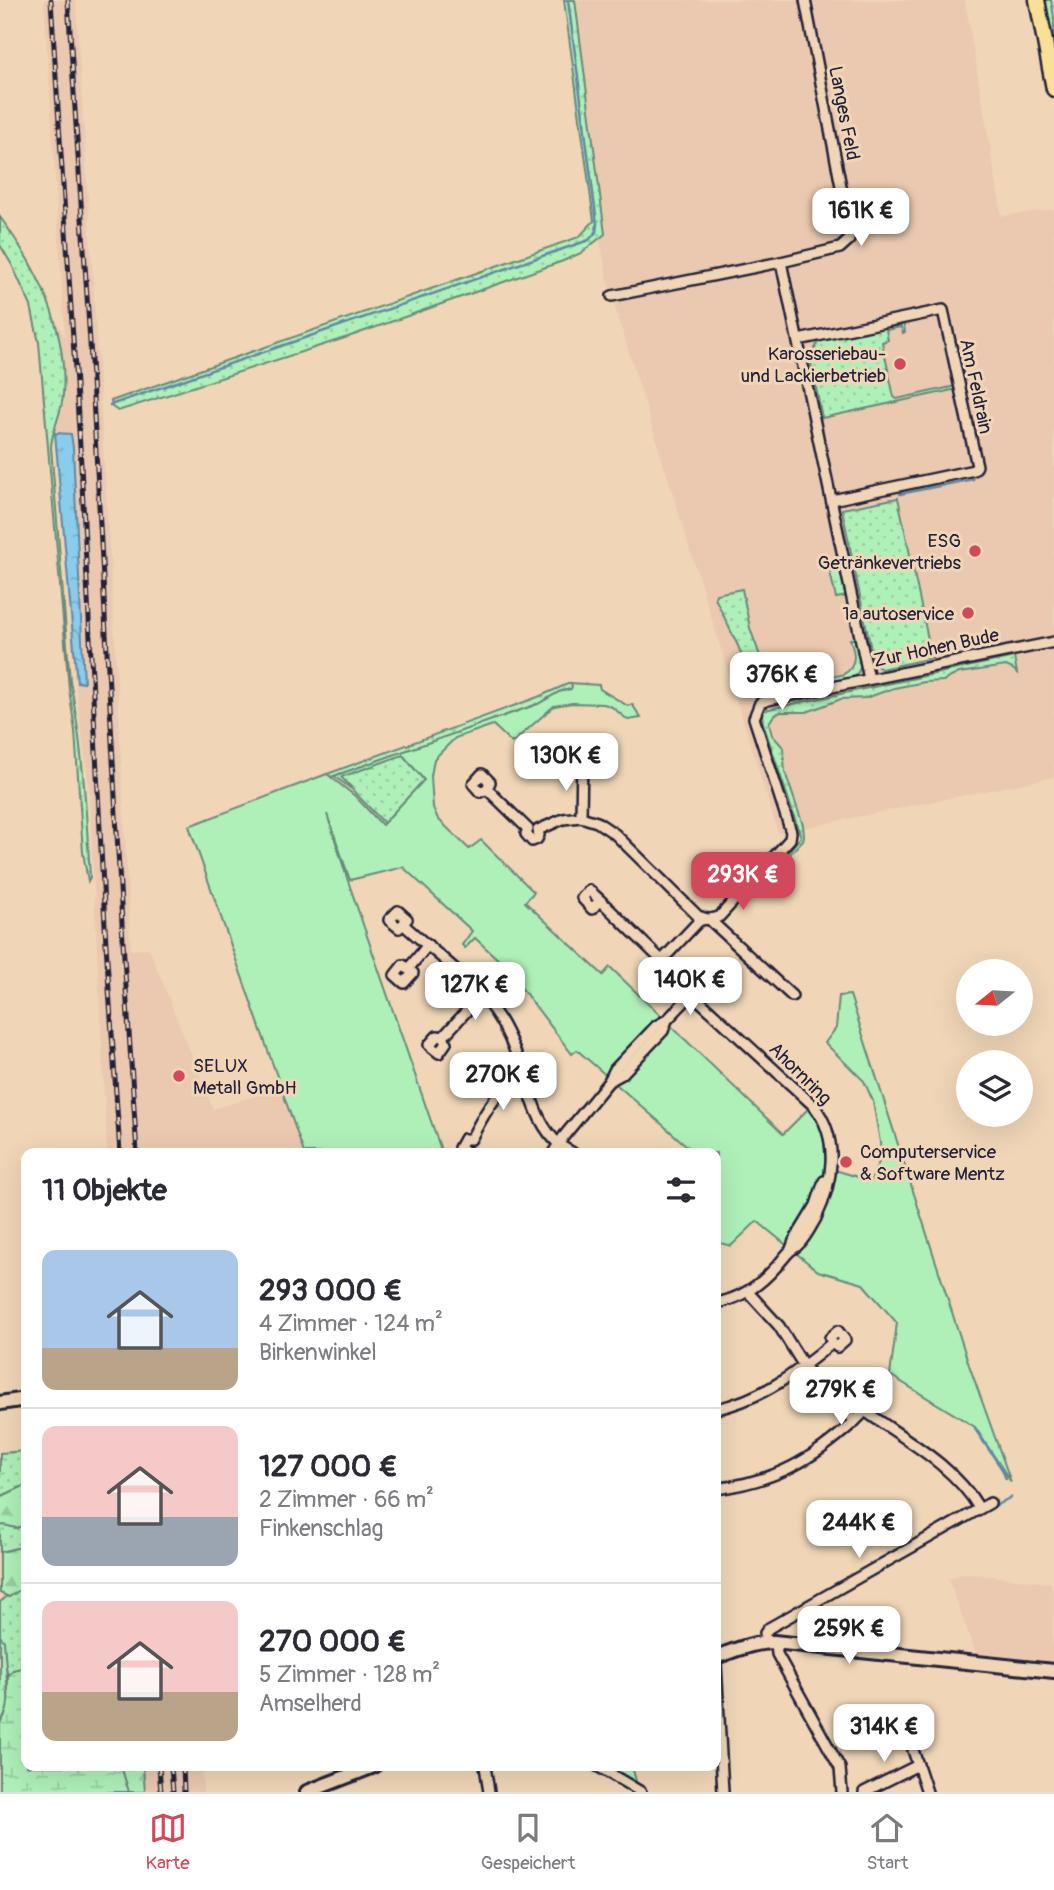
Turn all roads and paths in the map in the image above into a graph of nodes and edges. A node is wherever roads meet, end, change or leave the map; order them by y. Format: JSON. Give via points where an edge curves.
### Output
{"nodes":[{"id":1,"x":805,"y":0,"type":"edge"},
{"id":2,"x":1037,"y":0,"type":"edge"},
{"id":3,"x":1054,"y":89,"type":"edge"},
{"id":4,"x":781,"y":262,"type":"junction"},
{"id":5,"x":612,"y":296,"type":"dead end"},
{"id":6,"x":798,"y":340,"type":"junction"},
{"id":7,"x":832,"y":500,"type":"junction"},
{"id":8,"x":1054,"y":642,"type":"edge"},
{"id":9,"x":869,"y":679,"type":"junction"},
{"id":10,"x":582,"y":757,"type":"dead end"},
{"id":11,"x":487,"y":789,"type":"dead end"},
{"id":12,"x":581,"y":817,"type":"junction"},
{"id":13,"x":533,"y":830,"type":"junction"},
{"id":14,"x":532,"y":841,"type":"dead end"},
{"id":15,"x":600,"y":900,"type":"dead end"},
{"id":16,"x":707,"y":919,"type":"junction"},
{"id":17,"x":403,"y":924,"type":"dead end"},
{"id":18,"x":428,"y":945,"type":"junction"},
{"id":19,"x":664,"y":961,"type":"junction"},
{"id":20,"x":408,"y":969,"type":"dead end"},
{"id":21,"x":692,"y":994,"type":"junction"},
{"id":22,"x":481,"y":995,"type":"junction"},
{"id":23,"x":792,"y":996,"type":"dead end"},
{"id":24,"x":443,"y":1037,"type":"dead end"},
{"id":25,"x":523,"y":1074,"type":"junction"},
{"id":26,"x":559,"y":1144,"type":"junction"},
{"id":27,"x":473,"y":1148,"type":"edge"},
{"id":28,"x":556,"y":1148,"type":"edge"},
{"id":29,"x":565,"y":1148,"type":"edge"},
{"id":30,"x":748,"y":1293,"type":"junction"},
{"id":31,"x":721,"y":1302,"type":"edge"},
{"id":32,"x":832,"y":1343,"type":"dead end"},
{"id":33,"x":804,"y":1366,"type":"junction"},
{"id":34,"x":21,"y":1400,"type":"edge"},
{"id":35,"x":0,"y":1403,"type":"edge"},
{"id":36,"x":721,"y":1407,"type":"edge"},
{"id":37,"x":845,"y":1409,"type":"junction"},
{"id":38,"x":864,"y":1411,"type":"junction"},
{"id":39,"x":855,"y":1421,"type":"junction"},
{"id":40,"x":721,"y":1488,"type":"edge"},
{"id":41,"x":990,"y":1503,"type":"dead end"},
{"id":42,"x":979,"y":1508,"type":"junction"},
{"id":43,"x":770,"y":1642,"type":"junction"},
{"id":44,"x":721,"y":1657,"type":"edge"},
{"id":45,"x":1054,"y":1671,"type":"edge"},
{"id":46,"x":721,"y":1735,"type":"edge"},
{"id":47,"x":913,"y":1750,"type":"dead end"},
{"id":48,"x":918,"y":1765,"type":"junction"},
{"id":49,"x":361,"y":1771,"type":"edge"},
{"id":50,"x":486,"y":1771,"type":"edge"},
{"id":51,"x":605,"y":1771,"type":"edge"},
{"id":52,"x":721,"y":1791,"type":"edge"},
{"id":53,"x":307,"y":1792,"type":"edge"},
{"id":54,"x":489,"y":1792,"type":"edge"},
{"id":55,"x":641,"y":1792,"type":"edge"},
{"id":56,"x":842,"y":1792,"type":"edge"},
{"id":57,"x":864,"y":1792,"type":"edge"},
{"id":58,"x":927,"y":1792,"type":"edge"}],
"edges":[{"from":1,"to":4,"type":"street","name":"Langes Feld","via":[[850,233],[840,248]]},
{"from":2,"to":3,"type":"main road"},
{"from":4,"to":5,"type":"street","name":"Langes Feld"},
{"from":4,"to":6,"type":"street"},
{"from":6,"to":7,"type":"street"},
{"from":6,"to":7,"type":"street","name":"Am Feldrain","via":[[943,310],[977,466]]},
{"from":7,"to":9,"type":"street"},
{"from":8,"to":9,"type":"street","name":"Zur Hohen Bude"},
{"from":9,"to":16,"type":"street","name":"Zur Hohen Bude","via":[[760,703],[754,718],[756,728],[790,839],[720,916]]},
{"from":10,"to":12,"type":"street"},
{"from":11,"to":13,"type":"street"},
{"from":12,"to":13,"type":"street","via":[[563,818]]},
{"from":12,"to":16,"type":"street","via":[[615,834],[698,916]]},
{"from":13,"to":14,"type":"street","via":[[539,835]]},
{"from":15,"to":19,"type":"street","name":"Ahornring"},
{"from":16,"to":19,"type":"street","via":[[699,921]]},
{"from":16,"to":23,"type":"street"},
{"from":17,"to":18,"type":"street"},
{"from":18,"to":20,"type":"street"},
{"from":18,"to":22,"type":"street"},
{"from":19,"to":21,"type":"street","name":"Ahornring"},
{"from":21,"to":26,"type":"street","via":[[615,1069]]},
{"from":21,"to":30,"type":"street","name":"Ahornring","via":[[814,1106],[827,1127],[832,1152],[830,1182],[812,1226]]},
{"from":22,"to":24,"type":"street"},
{"from":22,"to":25,"type":"street","via":[[505,1028]]},
{"from":25,"to":26,"type":"street","via":[[536,1110]]},
{"from":25,"to":27,"type":"street","via":[[487,1109],[471,1139]]},
{"from":26,"to":28,"type":"street"},
{"from":26,"to":29,"type":"street"},
{"from":30,"to":31,"type":"street","name":"Ahornring"},
{"from":30,"to":33,"type":"street","via":[[779,1326]]},
{"from":32,"to":33,"type":"street"},
{"from":33,"to":36,"type":"street","via":[[749,1399]]},
{"from":33,"to":37,"type":"street"},
{"from":34,"to":35,"type":"main road"},
{"from":37,"to":38,"type":"street","via":[[853,1402]]},
{"from":37,"to":39,"type":"street"},
{"from":38,"to":39,"type":"street"},
{"from":38,"to":42,"type":"street","via":[[928,1455],[957,1480]]},
{"from":39,"to":40,"type":"street","via":[[796,1466],[749,1484]]},
{"from":41,"to":42,"type":"street"},
{"from":42,"to":43,"type":"street","via":[[769,1628],[765,1633]]},
{"from":43,"to":44,"type":"main road"},
{"from":43,"to":45,"type":"main road"},
{"from":43,"to":56,"type":"street","via":[[840,1768]]},
{"from":46,"to":52,"type":"street"},
{"from":47,"to":48,"type":"street"},
{"from":48,"to":57,"type":"street"},
{"from":48,"to":58,"type":"street"},
{"from":49,"to":53,"type":"main road"},
{"from":50,"to":54,"type":"street"},
{"from":51,"to":55,"type":"street"}]}
